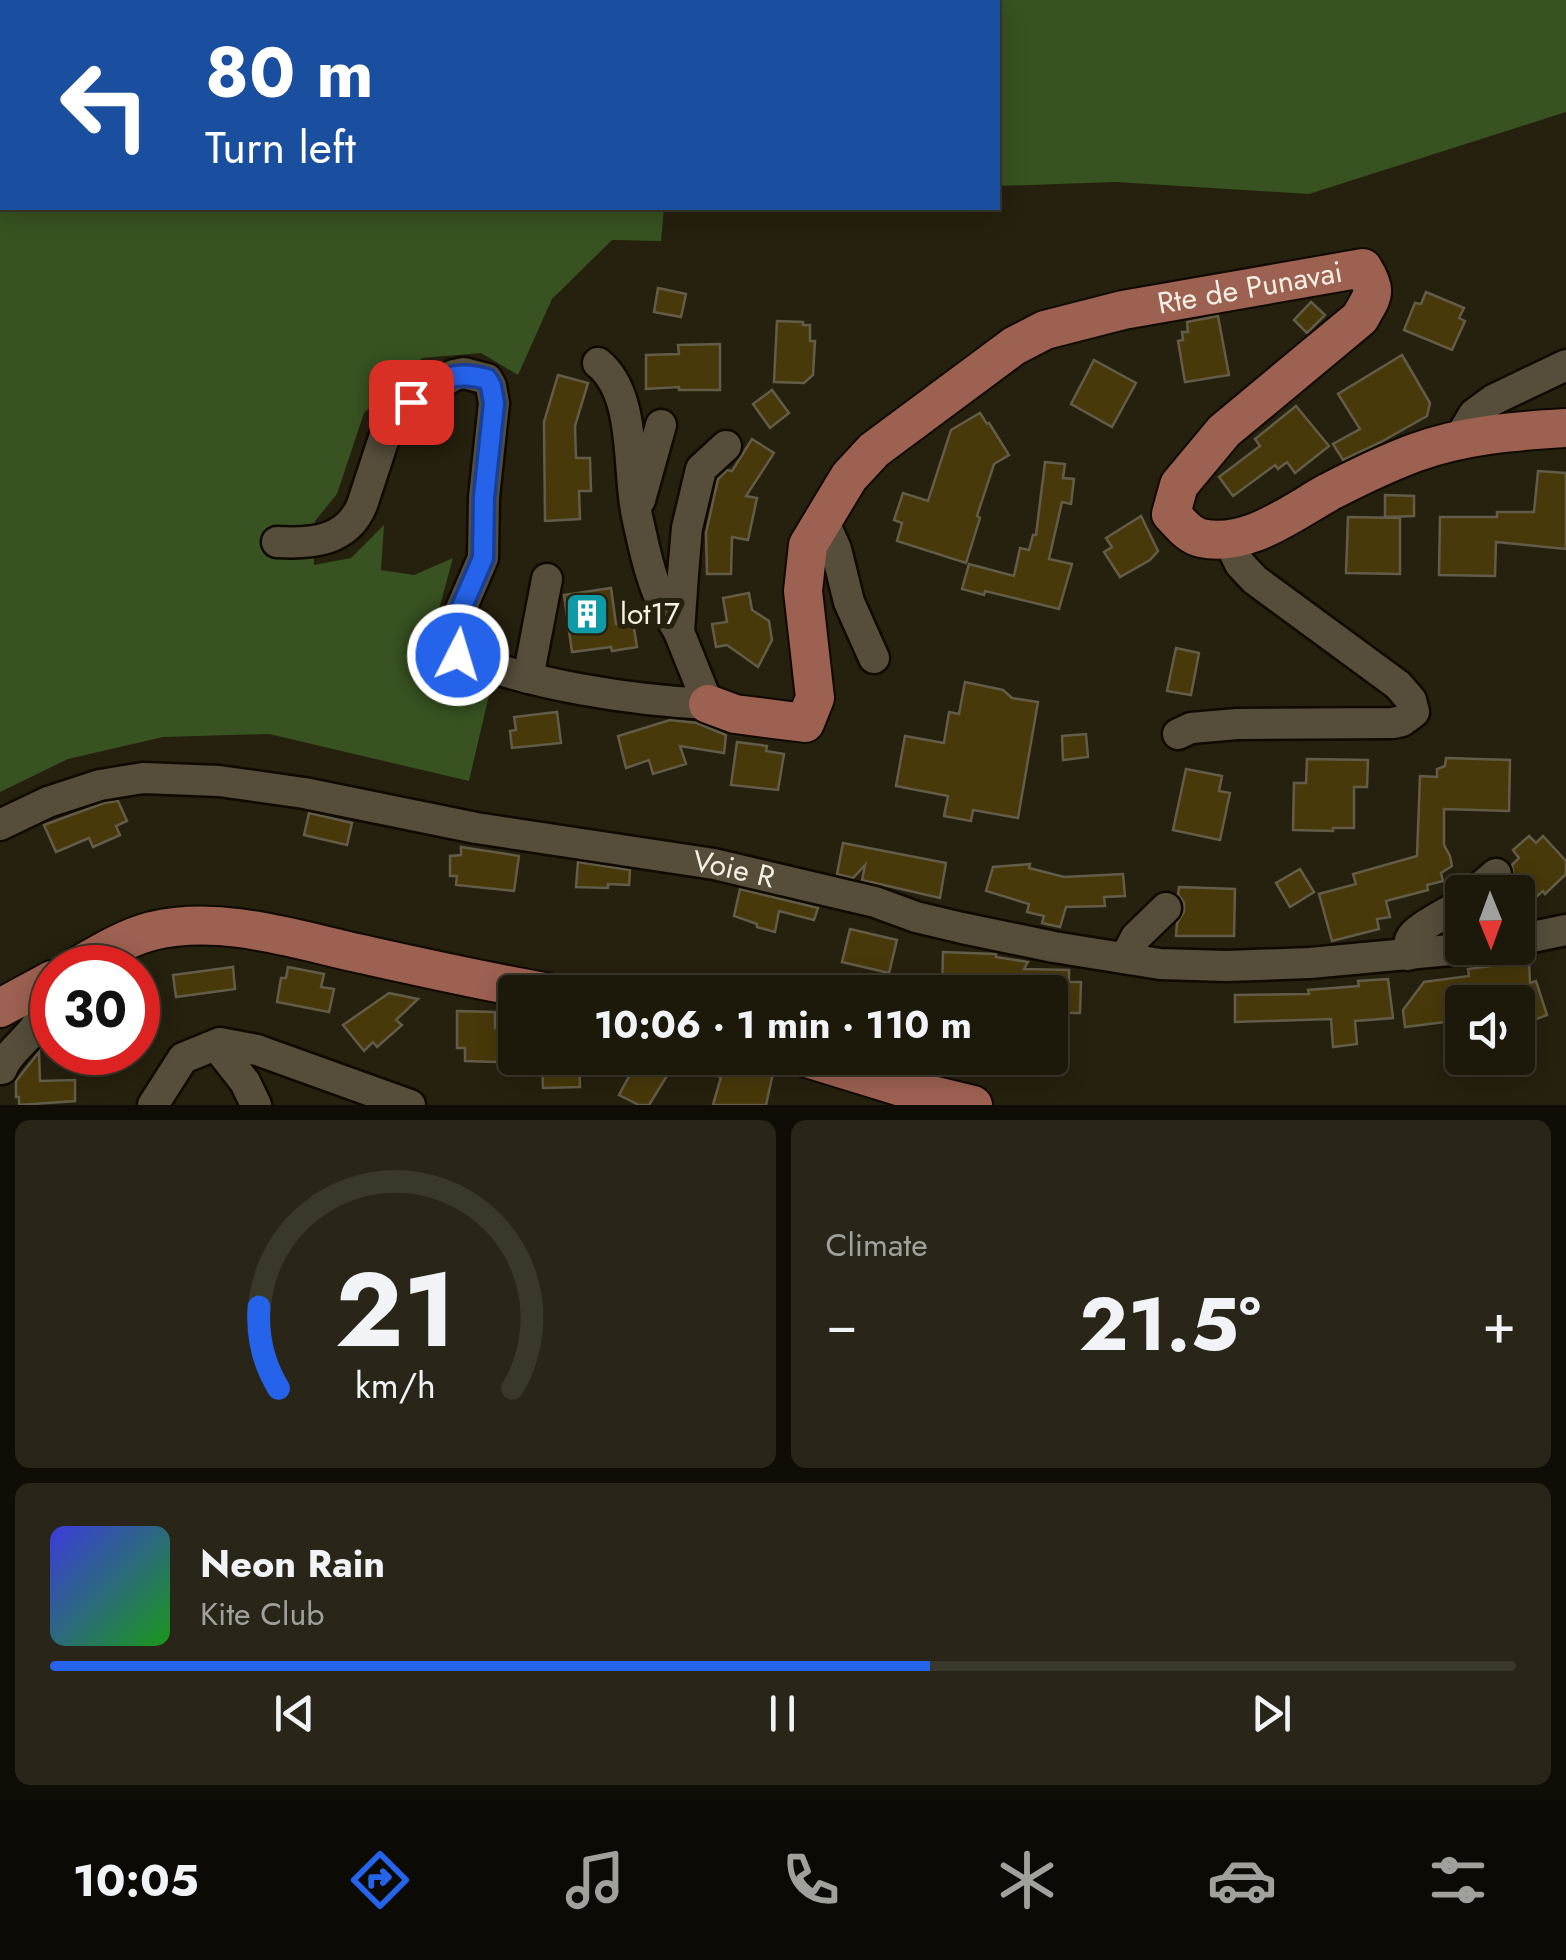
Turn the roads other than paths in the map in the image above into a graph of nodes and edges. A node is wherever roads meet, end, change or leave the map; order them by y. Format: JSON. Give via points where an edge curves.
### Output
{"nodes":[{"id":1,"x":598,"y":363,"type":"dead end"},
{"id":2,"x":1566,"y":365,"type":"edge"},
{"id":3,"x":661,"y":425,"type":"dead end"},
{"id":4,"x":1566,"y":428,"type":"edge"},
{"id":5,"x":1459,"y":439,"type":"junction"},
{"id":6,"x":726,"y":446,"type":"dead end"},
{"id":7,"x":636,"y":513,"type":"junction"},
{"id":8,"x":824,"y":522,"type":"junction"},
{"id":9,"x":1228,"y":539,"type":"junction"},
{"id":10,"x":278,"y":542,"type":"dead end"},
{"id":11,"x":547,"y":579,"type":"dead end"},
{"id":12,"x":679,"y":632,"type":"junction"},
{"id":13,"x":874,"y":658,"type":"dead end"},
{"id":14,"x":528,"y":678,"type":"junction"},
{"id":15,"x":708,"y":704,"type":"junction"},
{"id":16,"x":1178,"y":734,"type":"dead end"},
{"id":17,"x":0,"y":825,"type":"edge"},
{"id":18,"x":1166,"y":908,"type":"dead end"},
{"id":19,"x":1445,"y":915,"type":"edge"},
{"id":20,"x":1566,"y":930,"type":"edge"},
{"id":21,"x":1535,"y":936,"type":"edge"},
{"id":22,"x":117,"y":945,"type":"edge"},
{"id":23,"x":1445,"y":951,"type":"edge"},
{"id":24,"x":1408,"y":956,"type":"junction"},
{"id":25,"x":1125,"y":958,"type":"junction"},
{"id":26,"x":498,"y":984,"type":"edge"},
{"id":27,"x":30,"y":992,"type":"edge"},
{"id":28,"x":0,"y":1008,"type":"edge"},
{"id":29,"x":30,"y":1031,"type":"edge"},
{"id":30,"x":216,"y":1044,"type":"junction"},
{"id":31,"x":2,"y":1068,"type":"edge"},
{"id":32,"x":863,"y":1075,"type":"edge"},
{"id":33,"x":377,"y":1099,"type":"edge"},
{"id":34,"x":153,"y":1105,"type":"edge"},
{"id":35,"x":256,"y":1105,"type":"edge"},
{"id":36,"x":410,"y":1105,"type":"edge"},
{"id":37,"x":972,"y":1105,"type":"edge"}],
"edges":[{"from":1,"to":7,"type":"street","via":[[621,394]]},
{"from":2,"to":5,"type":"street","via":[[1494,400],[1474,414]]},
{"from":3,"to":7,"type":"street"},
{"from":4,"to":5,"type":"main road"},
{"from":5,"to":9,"type":"main road"},
{"from":6,"to":12,"type":"street","via":[[701,469],[687,528]]},
{"from":7,"to":12,"type":"street","via":[[660,597]]},
{"from":8,"to":9,"type":"main road","name":"Rte de Punavai","via":[[848,476],[874,450],[1045,330],[1364,268],[1374,295],[1360,318],[1224,430],[1180,484],[1171,514],[1200,538]]},
{"from":8,"to":13,"type":"street"},
{"from":8,"to":15,"type":"main road","name":"Rte de Punavai","via":[[808,546],[803,591],[815,698],[805,723]]},
{"from":9,"to":16,"type":"street","via":[[1255,580],[1398,685],[1414,712],[1393,723],[1237,724]]},
{"from":10,"to":14,"type":"street","via":[[320,542],[345,530],[358,515],[386,432],[411,402],[454,374],[487,379],[494,403],[483,558],[458,616],[454,646],[458,655]]},
{"from":11,"to":14,"type":"street"},
{"from":12,"to":15,"type":"street"},
{"from":14,"to":15,"type":"street"},
{"from":17,"to":25,"type":"street","name":"Voie R","via":[[100,785],[142,778],[218,781],[714,864],[962,928]]},
{"from":18,"to":25,"type":"street"},
{"from":19,"to":24,"type":"street","via":[[1414,932]]},
{"from":20,"to":21,"type":"street"},
{"from":22,"to":26,"type":"main road","via":[[187,926],[267,932]]},
{"from":23,"to":24,"type":"street","name":"Voie R"},
{"from":24,"to":25,"type":"street","name":"Voie R","via":[[1227,966]]},
{"from":27,"to":28,"type":"main road"},
{"from":29,"to":31,"type":"street"},
{"from":30,"to":33,"type":"street","via":[[257,1050]]},
{"from":30,"to":34,"type":"street","via":[[183,1058]]},
{"from":30,"to":35,"type":"street"},
{"from":32,"to":37,"type":"main road"},
{"from":33,"to":36,"type":"street"}]}
